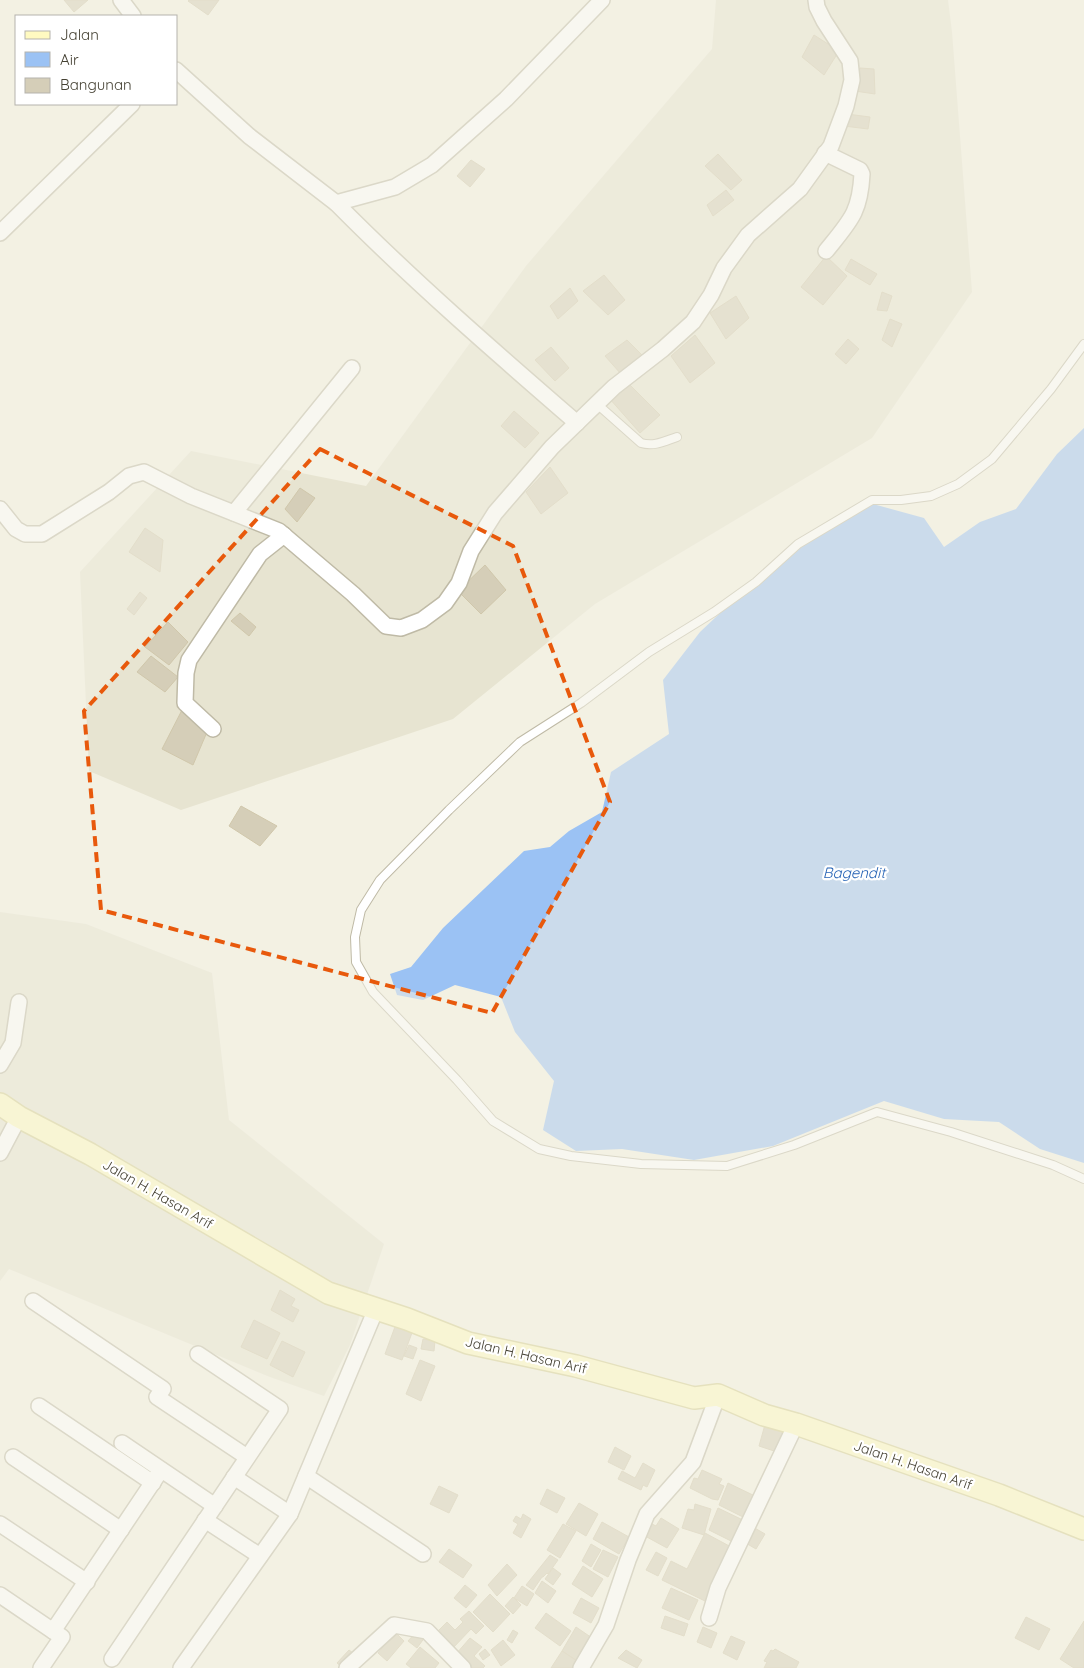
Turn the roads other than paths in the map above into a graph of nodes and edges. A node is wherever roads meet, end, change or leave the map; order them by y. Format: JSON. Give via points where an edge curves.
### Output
{"nodes":[{"id":1,"x":121,"y":0,"type":"edge"},
{"id":2,"x":602,"y":0,"type":"edge"},
{"id":3,"x":816,"y":0,"type":"edge"},
{"id":4,"x":132,"y":15,"type":"edge"},
{"id":5,"x":178,"y":72,"type":"edge"},
{"id":6,"x":131,"y":105,"type":"edge"},
{"id":7,"x":825,"y":153,"type":"junction"},
{"id":8,"x":336,"y":203,"type":"junction"},
{"id":9,"x":0,"y":233,"type":"edge"},
{"id":10,"x":826,"y":250,"type":"dead end"},
{"id":11,"x":1084,"y":344,"type":"edge"},
{"id":12,"x":352,"y":368,"type":"dead end"},
{"id":13,"x":597,"y":404,"type":"junction"},
{"id":14,"x":577,"y":422,"type":"junction"},
{"id":15,"x":677,"y":437,"type":"dead end"},
{"id":16,"x":0,"y":509,"type":"edge"},
{"id":17,"x":234,"y":513,"type":"junction"},
{"id":18,"x":284,"y":535,"type":"junction"},
{"id":19,"x":213,"y":729,"type":"dead end"},
{"id":20,"x":19,"y":1002,"type":"dead end"},
{"id":21,"x":0,"y":1064,"type":"edge"},
{"id":22,"x":0,"y":1104,"type":"edge"},
{"id":23,"x":20,"y":1117,"type":"junction"},
{"id":24,"x":0,"y":1153,"type":"edge"},
{"id":25,"x":1084,"y":1179,"type":"edge"},
{"id":26,"x":33,"y":1301,"type":"dead end"},
{"id":27,"x":376,"y":1308,"type":"junction"},
{"id":28,"x":198,"y":1354,"type":"dead end"},
{"id":29,"x":718,"y":1395,"type":"junction"},
{"id":30,"x":39,"y":1406,"type":"dead end"},
{"id":31,"x":796,"y":1424,"type":"junction"},
{"id":32,"x":122,"y":1443,"type":"dead end"},
{"id":33,"x":13,"y":1457,"type":"dead end"},
{"id":34,"x":247,"y":1457,"type":"junction"},
{"id":35,"x":157,"y":1476,"type":"junction"},
{"id":36,"x":306,"y":1476,"type":"junction"},
{"id":37,"x":234,"y":1477,"type":"junction"},
{"id":38,"x":215,"y":1506,"type":"junction"},
{"id":39,"x":290,"y":1514,"type":"junction"},
{"id":40,"x":205,"y":1520,"type":"junction"},
{"id":41,"x":0,"y":1524,"type":"edge"},
{"id":42,"x":1084,"y":1529,"type":"edge"},
{"id":43,"x":121,"y":1530,"type":"junction"},
{"id":44,"x":423,"y":1554,"type":"dead end"},
{"id":45,"x":260,"y":1556,"type":"junction"},
{"id":46,"x":86,"y":1582,"type":"junction"},
{"id":47,"x":0,"y":1595,"type":"edge"},
{"id":48,"x":709,"y":1618,"type":"dead end"},
{"id":49,"x":53,"y":1631,"type":"junction"},
{"id":50,"x":112,"y":1659,"type":"dead end"},
{"id":51,"x":41,"y":1668,"type":"edge"},
{"id":52,"x":181,"y":1668,"type":"edge"},
{"id":53,"x":347,"y":1668,"type":"edge"},
{"id":54,"x":463,"y":1668,"type":"edge"},
{"id":55,"x":581,"y":1668,"type":"edge"}],
"edges":[{"from":1,"to":4,"type":"street"},
{"from":2,"to":8,"type":"street","via":[[506,99],[432,165],[395,187]]},
{"from":3,"to":7,"type":"street","via":[[824,21],[850,61],[852,80],[846,106]]},
{"from":5,"to":8,"type":"street","via":[[249,136]]},
{"from":6,"to":9,"type":"street"},
{"from":7,"to":10,"type":"street","via":[[862,174],[856,210]]},
{"from":7,"to":13,"type":"street","via":[[800,188],[748,235],[724,268],[693,322]]},
{"from":8,"to":14,"type":"street","via":[[376,244]]},
{"from":11,"to":25,"type":"lane","via":[[992,459],[958,484],[931,496],[872,500],[798,544],[728,602],[649,652],[581,703],[520,742],[380,880],[361,910],[355,936],[356,962],[374,992],[494,1122],[539,1149],[641,1164],[727,1166],[794,1145],[877,1112],[952,1132],[1053,1165]]},
{"from":12,"to":17,"type":"street"},
{"from":13,"to":14,"type":"street"},
{"from":13,"to":15,"type":"lane","via":[[641,443],[655,444]]},
{"from":14,"to":18,"type":"street","via":[[495,513],[471,551],[459,583],[445,604],[422,620],[401,628],[386,626]]},
{"from":16,"to":17,"type":"street","via":[[16,529],[25,534],[42,534],[130,476],[144,472]]},
{"from":17,"to":18,"type":"street"},
{"from":18,"to":19,"type":"street","via":[[260,554],[189,660],[185,703]]},
{"from":20,"to":21,"type":"street","via":[[13,1043]]},
{"from":22,"to":23,"type":"main road","name":"Jalan H. Hasan Arif"},
{"from":23,"to":24,"type":"street"},
{"from":23,"to":27,"type":"main road","name":"Jalan H. Hasan Arif","via":[[90,1154],[328,1293]]},
{"from":26,"to":34,"type":"street","via":[[163,1388],[157,1397]]},
{"from":27,"to":29,"type":"main road","name":"Jalan H. Hasan Arif","via":[[468,1343],[576,1366],[694,1398]]},
{"from":27,"to":36,"type":"street"},
{"from":28,"to":34,"type":"street","via":[[280,1409]]},
{"from":29,"to":31,"type":"main road","name":"Jalan H. Hasan Arif","via":[[764,1415]]},
{"from":29,"to":55,"type":"street","via":[[693,1462],[647,1514],[606,1625]]},
{"from":30,"to":35,"type":"street"},
{"from":31,"to":42,"type":"main road","name":"Jalan H. Hasan Arif","via":[[999,1495]]},
{"from":31,"to":48,"type":"street","via":[[718,1588]]},
{"from":32,"to":35,"type":"street"},
{"from":33,"to":43,"type":"street"},
{"from":34,"to":37,"type":"street"},
{"from":35,"to":38,"type":"street"},
{"from":35,"to":43,"type":"street"},
{"from":36,"to":39,"type":"street"},
{"from":36,"to":44,"type":"street"},
{"from":37,"to":38,"type":"street"},
{"from":37,"to":39,"type":"street"},
{"from":38,"to":40,"type":"street"},
{"from":39,"to":45,"type":"street"},
{"from":40,"to":45,"type":"street"},
{"from":40,"to":50,"type":"street"},
{"from":41,"to":46,"type":"street"},
{"from":43,"to":46,"type":"street"},
{"from":45,"to":52,"type":"street"},
{"from":46,"to":49,"type":"street"},
{"from":47,"to":49,"type":"street"},
{"from":49,"to":51,"type":"street","via":[[62,1637]]},
{"from":53,"to":54,"type":"street","via":[[394,1625],[427,1631]]}]}
